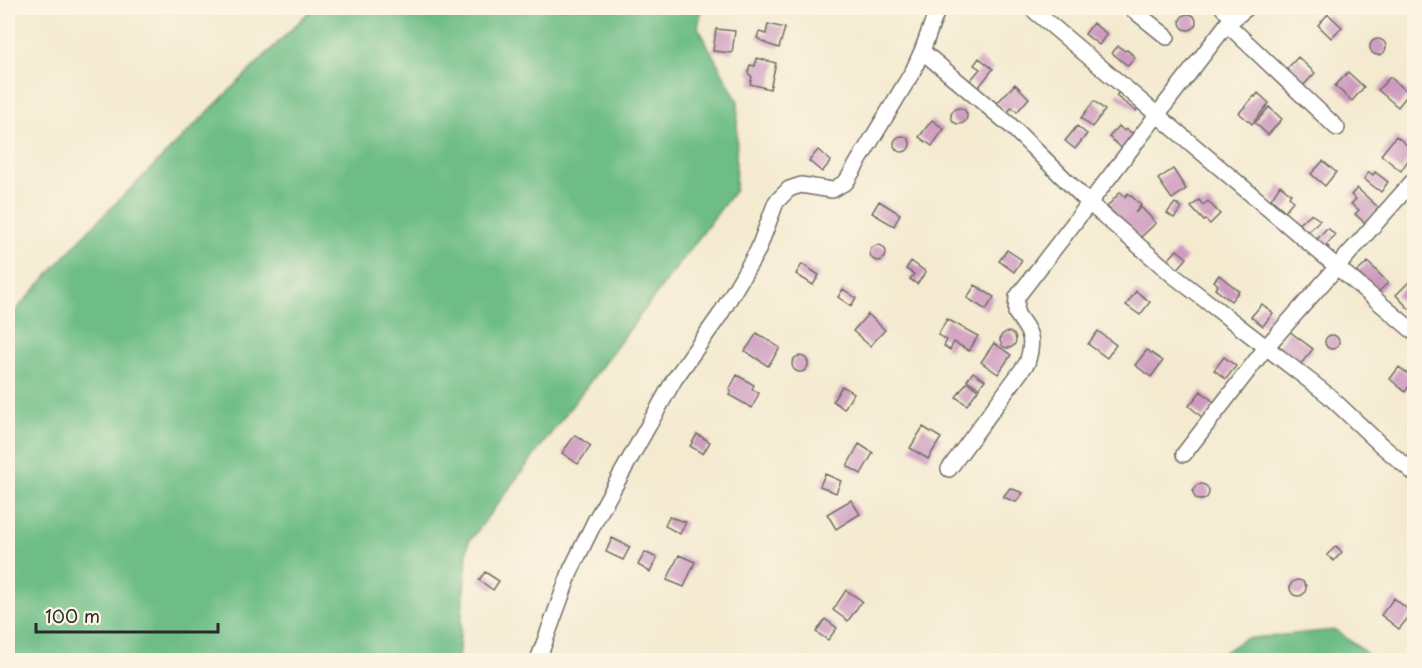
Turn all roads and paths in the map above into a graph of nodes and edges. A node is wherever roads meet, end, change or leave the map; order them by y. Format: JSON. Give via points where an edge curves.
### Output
{"nodes":[{"id":1,"x":938,"y":8,"type":"edge"},
{"id":2,"x":1031,"y":8,"type":"edge"},
{"id":3,"x":1131,"y":8,"type":"edge"},
{"id":4,"x":1247,"y":8,"type":"edge"},
{"id":5,"x":1228,"y":17,"type":"edge"},
{"id":6,"x":1167,"y":37,"type":"dead end"},
{"id":7,"x":922,"y":51,"type":"junction"},
{"id":8,"x":1156,"y":115,"type":"junction"},
{"id":9,"x":1337,"y":128,"type":"dead end"},
{"id":10,"x":1414,"y":180,"type":"edge"},
{"id":11,"x":1089,"y":203,"type":"junction"},
{"id":12,"x":1337,"y":267,"type":"junction"},
{"id":13,"x":1414,"y":332,"type":"edge"},
{"id":14,"x":1267,"y":346,"type":"junction"},
{"id":15,"x":1184,"y":454,"type":"dead end"},
{"id":16,"x":949,"y":469,"type":"dead end"},
{"id":17,"x":1414,"y":473,"type":"edge"},
{"id":18,"x":538,"y":660,"type":"edge"}],
"edges":[{"from":1,"to":7,"type":"street"},
{"from":2,"to":8,"type":"street"},
{"from":3,"to":6,"type":"street"},
{"from":4,"to":5,"type":"street"},
{"from":5,"to":8,"type":"street"},
{"from":5,"to":9,"type":"street"},
{"from":7,"to":11,"type":"street","via":[[1010,125]]},
{"from":7,"to":18,"type":"street","via":[[846,182],[832,190],[801,185],[789,189],[776,202],[758,250],[720,315],[674,380],[595,521],[571,570]]},
{"from":8,"to":11,"type":"street"},
{"from":8,"to":12,"type":"street"},
{"from":10,"to":12,"type":"street"},
{"from":11,"to":14,"type":"street","via":[[1174,276]]},
{"from":11,"to":16,"type":"street","via":[[1017,297],[1016,312],[1031,335],[1027,363]]},
{"from":12,"to":13,"type":"street"},
{"from":12,"to":14,"type":"street"},
{"from":14,"to":15,"type":"street"},
{"from":14,"to":17,"type":"street"}]}
